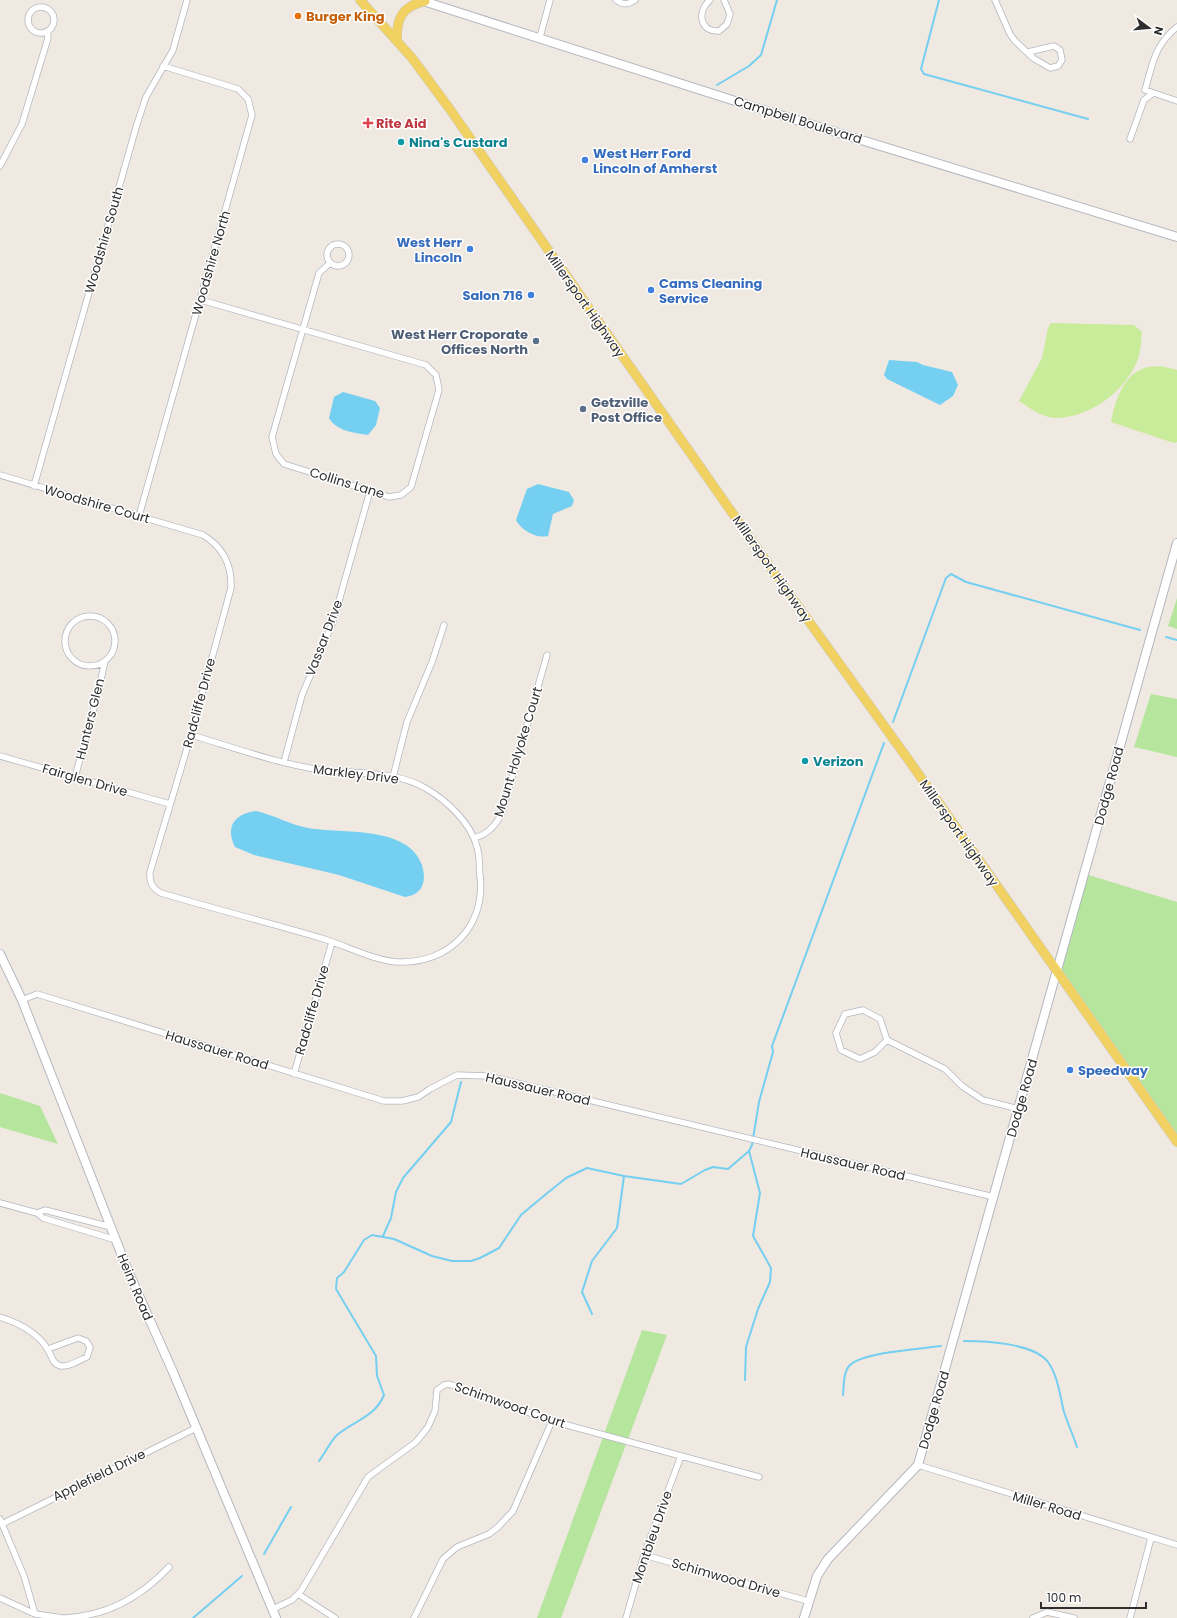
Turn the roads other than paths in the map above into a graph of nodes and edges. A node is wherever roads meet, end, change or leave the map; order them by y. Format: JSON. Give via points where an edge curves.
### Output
{"nodes":[{"id":1,"x":187,"y":0,"type":"edge"},
{"id":2,"x":360,"y":0,"type":"edge"},
{"id":3,"x":550,"y":0,"type":"edge"},
{"id":4,"x":616,"y":0,"type":"edge"},
{"id":5,"x":635,"y":0,"type":"edge"},
{"id":6,"x":710,"y":0,"type":"edge"},
{"id":7,"x":724,"y":0,"type":"edge"},
{"id":8,"x":995,"y":0,"type":"edge"},
{"id":9,"x":422,"y":1,"type":"edge"},
{"id":10,"x":1177,"y":27,"type":"edge"},
{"id":11,"x":47,"y":31,"type":"junction"},
{"id":12,"x":540,"y":37,"type":"junction"},
{"id":13,"x":397,"y":41,"type":"junction"},
{"id":14,"x":1028,"y":52,"type":"junction"},
{"id":15,"x":163,"y":66,"type":"junction"},
{"id":16,"x":1152,"y":94,"type":"junction"},
{"id":17,"x":1177,"y":102,"type":"edge"},
{"id":18,"x":1130,"y":139,"type":"dead end"},
{"id":19,"x":0,"y":166,"type":"edge"},
{"id":20,"x":1177,"y":237,"type":"edge"},
{"id":21,"x":330,"y":263,"type":"junction"},
{"id":22,"x":201,"y":300,"type":"junction"},
{"id":23,"x":303,"y":330,"type":"junction"},
{"id":24,"x":0,"y":475,"type":"edge"},
{"id":25,"x":34,"y":486,"type":"junction"},
{"id":26,"x":370,"y":491,"type":"junction"},
{"id":27,"x":139,"y":516,"type":"junction"},
{"id":28,"x":195,"y":532,"type":"joint"},
{"id":29,"x":1177,"y":543,"type":"edge"},
{"id":30,"x":444,"y":625,"type":"dead end"},
{"id":31,"x":547,"y":655,"type":"dead end"},
{"id":32,"x":105,"y":661,"type":"junction"},
{"id":33,"x":191,"y":735,"type":"junction"},
{"id":34,"x":0,"y":756,"type":"edge"},
{"id":35,"x":284,"y":762,"type":"junction"},
{"id":36,"x":393,"y":776,"type":"junction"},
{"id":37,"x":76,"y":777,"type":"junction"},
{"id":38,"x":170,"y":804,"type":"junction"},
{"id":39,"x":474,"y":838,"type":"junction"},
{"id":40,"x":332,"y":942,"type":"junction"},
{"id":41,"x":0,"y":954,"type":"edge"},
{"id":42,"x":1057,"y":974,"type":"junction"},
{"id":43,"x":22,"y":1000,"type":"junction"},
{"id":44,"x":887,"y":1040,"type":"junction"},
{"id":45,"x":294,"y":1074,"type":"junction"},
{"id":46,"x":1019,"y":1109,"type":"junction"},
{"id":47,"x":1177,"y":1142,"type":"edge"},
{"id":48,"x":994,"y":1197,"type":"junction"},
{"id":49,"x":0,"y":1202,"type":"edge"},
{"id":50,"x":37,"y":1213,"type":"junction"},
{"id":51,"x":111,"y":1227,"type":"junction"},
{"id":52,"x":116,"y":1240,"type":"junction"},
{"id":53,"x":0,"y":1317,"type":"edge"},
{"id":54,"x":48,"y":1349,"type":"junction"},
{"id":55,"x":552,"y":1421,"type":"junction"},
{"id":56,"x":196,"y":1428,"type":"junction"},
{"id":57,"x":681,"y":1456,"type":"junction"},
{"id":58,"x":918,"y":1465,"type":"junction"},
{"id":59,"x":759,"y":1477,"type":"dead end"},
{"id":60,"x":1,"y":1522,"type":"edge"},
{"id":61,"x":1151,"y":1538,"type":"junction"},
{"id":62,"x":1177,"y":1545,"type":"edge"},
{"id":63,"x":644,"y":1555,"type":"junction"},
{"id":64,"x":169,"y":1567,"type":"dead end"},
{"id":65,"x":298,"y":1594,"type":"junction"},
{"id":66,"x":0,"y":1598,"type":"edge"},
{"id":67,"x":808,"y":1601,"type":"junction"},
{"id":68,"x":273,"y":1609,"type":"junction"},
{"id":69,"x":34,"y":1614,"type":"junction"},
{"id":70,"x":64,"y":1618,"type":"edge"},
{"id":71,"x":276,"y":1618,"type":"edge"},
{"id":72,"x":335,"y":1618,"type":"edge"},
{"id":73,"x":414,"y":1618,"type":"edge"},
{"id":74,"x":626,"y":1618,"type":"edge"},
{"id":75,"x":804,"y":1618,"type":"edge"},
{"id":76,"x":1033,"y":1618,"type":"edge"},
{"id":77,"x":1074,"y":1618,"type":"edge"},
{"id":78,"x":1130,"y":1618,"type":"edge"}],
"edges":[{"from":1,"to":15,"type":"street","name":"Woodshire South","via":[[173,50]]},
{"from":2,"to":13,"type":"main road","name":"Millersport Highway"},
{"from":3,"to":12,"type":"street"},
{"from":4,"to":5,"type":"street","via":[[622,4],[629,4]]},
{"from":6,"to":7,"type":"street","via":[[701,15],[701,21],[713,32],[723,28],[730,14]]},
{"from":8,"to":14,"type":"street","via":[[1010,34]]},
{"from":9,"to":12,"type":"street","name":"Campbell Boulevard"},
{"from":9,"to":13,"type":"main road","via":[[403,12],[397,25]]},
{"from":10,"to":16,"type":"street","via":[[1162,40],[1154,57],[1146,90]]},
{"from":11,"to":11,"type":"street","via":[[53,25],[52,12],[41,6],[33,9],[28,16],[29,25],[34,31]]},
{"from":11,"to":19,"type":"street","via":[[48,38],[22,124]]},
{"from":12,"to":20,"type":"street","name":"Campbell Boulevard","via":[[757,108]]},
{"from":13,"to":42,"type":"main road","name":"Millersport Highway","via":[[449,108]]},
{"from":14,"to":14,"type":"street","via":[[1050,68],[1058,66],[1062,60],[1062,53],[1054,46]]},
{"from":15,"to":22,"type":"street","name":"Woodshire North","via":[[238,89],[248,99],[251,108],[251,123]]},
{"from":15,"to":25,"type":"street","name":"Woodshire South","via":[[146,97],[137,124]]},
{"from":16,"to":17,"type":"street"},
{"from":16,"to":18,"type":"street","via":[[1144,100]]},
{"from":21,"to":21,"type":"street","via":[[327,252],[331,246],[339,243],[346,246],[350,256],[346,263],[340,266]]},
{"from":21,"to":23,"type":"street","via":[[319,273]]},
{"from":22,"to":23,"type":"street","name":"Collins Lane"},
{"from":22,"to":27,"type":"street","name":"Woodshire North"},
{"from":23,"to":26,"type":"street","name":"Collins Lane","via":[[272,437],[276,454],[284,464]]},
{"from":23,"to":26,"type":"street","name":"Collins Lane","via":[[426,365],[436,375],[439,390],[411,487],[401,495],[389,497]]},
{"from":24,"to":25,"type":"street","name":"Woodshire Court"},
{"from":25,"to":27,"type":"street","name":"Woodshire Court"},
{"from":26,"to":35,"type":"street","name":"Vassar Drive","via":[[333,622],[302,695]]},
{"from":27,"to":28,"type":"street","name":"Woodshire Court"},
{"from":28,"to":33,"type":"street","name":"Radcliffe Drive","via":[[210,539],[222,552],[227,561],[231,588]]},
{"from":29,"to":42,"type":"street","name":"Dodge Road"},
{"from":30,"to":36,"type":"street","via":[[407,722]]},
{"from":31,"to":39,"type":"street","name":"Mount Holyoke Court","via":[[502,813],[495,825],[482,836]]},
{"from":32,"to":32,"type":"street","name":"Hunters Glen","via":[[114,647],[115,639],[108,623],[97,617],[77,620],[67,632],[66,648],[70,655],[75,661],[90,666]]},
{"from":32,"to":37,"type":"street","name":"Hunters Glen"},
{"from":33,"to":35,"type":"street","name":"Markley Drive"},
{"from":33,"to":38,"type":"street","name":"Radcliffe Drive"},
{"from":34,"to":37,"type":"street","name":"Fairglen Drive"},
{"from":35,"to":36,"type":"street","name":"Markley Drive","via":[[316,769]]},
{"from":36,"to":39,"type":"street","name":"Markley Drive","via":[[416,784],[439,797],[459,816]]},
{"from":37,"to":38,"type":"street","name":"Fairglen Drive"},
{"from":38,"to":40,"type":"street","name":"Radcliffe Drive","via":[[150,872],[152,890]]},
{"from":39,"to":40,"type":"street","name":"Markley Drive","via":[[478,847],[482,889],[480,902],[471,927],[451,946],[430,957],[398,962],[372,957]]},
{"from":40,"to":45,"type":"street","name":"Radcliffe Drive"},
{"from":41,"to":43,"type":"street","name":"Heim Road"},
{"from":42,"to":46,"type":"street","name":"Dodge Road"},
{"from":42,"to":47,"type":"main road","name":"Millersport Highway"},
{"from":43,"to":45,"type":"street","name":"Haussauer Road","via":[[37,994]]},
{"from":43,"to":51,"type":"street","name":"Heim Road"},
{"from":44,"to":44,"type":"street","via":[[880,1019],[863,1010],[845,1014],[836,1034],[841,1050],[860,1059],[875,1052]]},
{"from":44,"to":46,"type":"street","via":[[945,1069],[962,1086],[983,1100]]},
{"from":45,"to":48,"type":"street","name":"Haussauer Road","via":[[384,1101],[402,1101],[418,1097],[457,1075],[488,1076]]},
{"from":46,"to":48,"type":"street","name":"Dodge Road"},
{"from":48,"to":58,"type":"street","name":"Dodge Road"},
{"from":49,"to":50,"type":"street"},
{"from":50,"to":51,"type":"street","via":[[45,1210]]},
{"from":50,"to":52,"type":"street","via":[[43,1218]]},
{"from":51,"to":52,"type":"street","name":"Heim Road"},
{"from":52,"to":56,"type":"street","name":"Heim Road"},
{"from":53,"to":54,"type":"street","via":[[25,1327]]},
{"from":54,"to":54,"type":"street","via":[[53,1362],[67,1366],[87,1357],[90,1348],[86,1341],[78,1338]]},
{"from":55,"to":57,"type":"street","name":"Schimwood Court"},
{"from":55,"to":65,"type":"street","name":"Schimwood Court","via":[[449,1384],[440,1387],[428,1428],[416,1442],[368,1477]]},
{"from":55,"to":73,"type":"street","via":[[513,1511],[498,1528],[457,1547],[443,1559]]},
{"from":56,"to":60,"type":"street","name":"Applefield Drive"},
{"from":56,"to":68,"type":"street","name":"Heim Road"},
{"from":57,"to":59,"type":"street","name":"Schimwood Court"},
{"from":57,"to":63,"type":"street","name":"Montbleu Drive"},
{"from":58,"to":61,"type":"street","name":"Miller Road"},
{"from":58,"to":67,"type":"street","name":"Dodge Road","via":[[828,1559]]},
{"from":60,"to":69,"type":"street","via":[[24,1576]]},
{"from":61,"to":62,"type":"street","name":"Miller Road"},
{"from":61,"to":78,"type":"street"},
{"from":63,"to":67,"type":"street","name":"Schimwood Drive"},
{"from":63,"to":74,"type":"street","name":"Montbleu Drive"},
{"from":64,"to":70,"type":"street","via":[[150,1586],[128,1601],[92,1614]]},
{"from":65,"to":68,"type":"street"},
{"from":65,"to":72,"type":"street"},
{"from":66,"to":69,"type":"street"},
{"from":67,"to":75,"type":"street","name":"Dodge Road"},
{"from":68,"to":71,"type":"street","name":"Heim Road"},
{"from":69,"to":70,"type":"street"},
{"from":76,"to":77,"type":"street","via":[[1047,1612]]}]}
